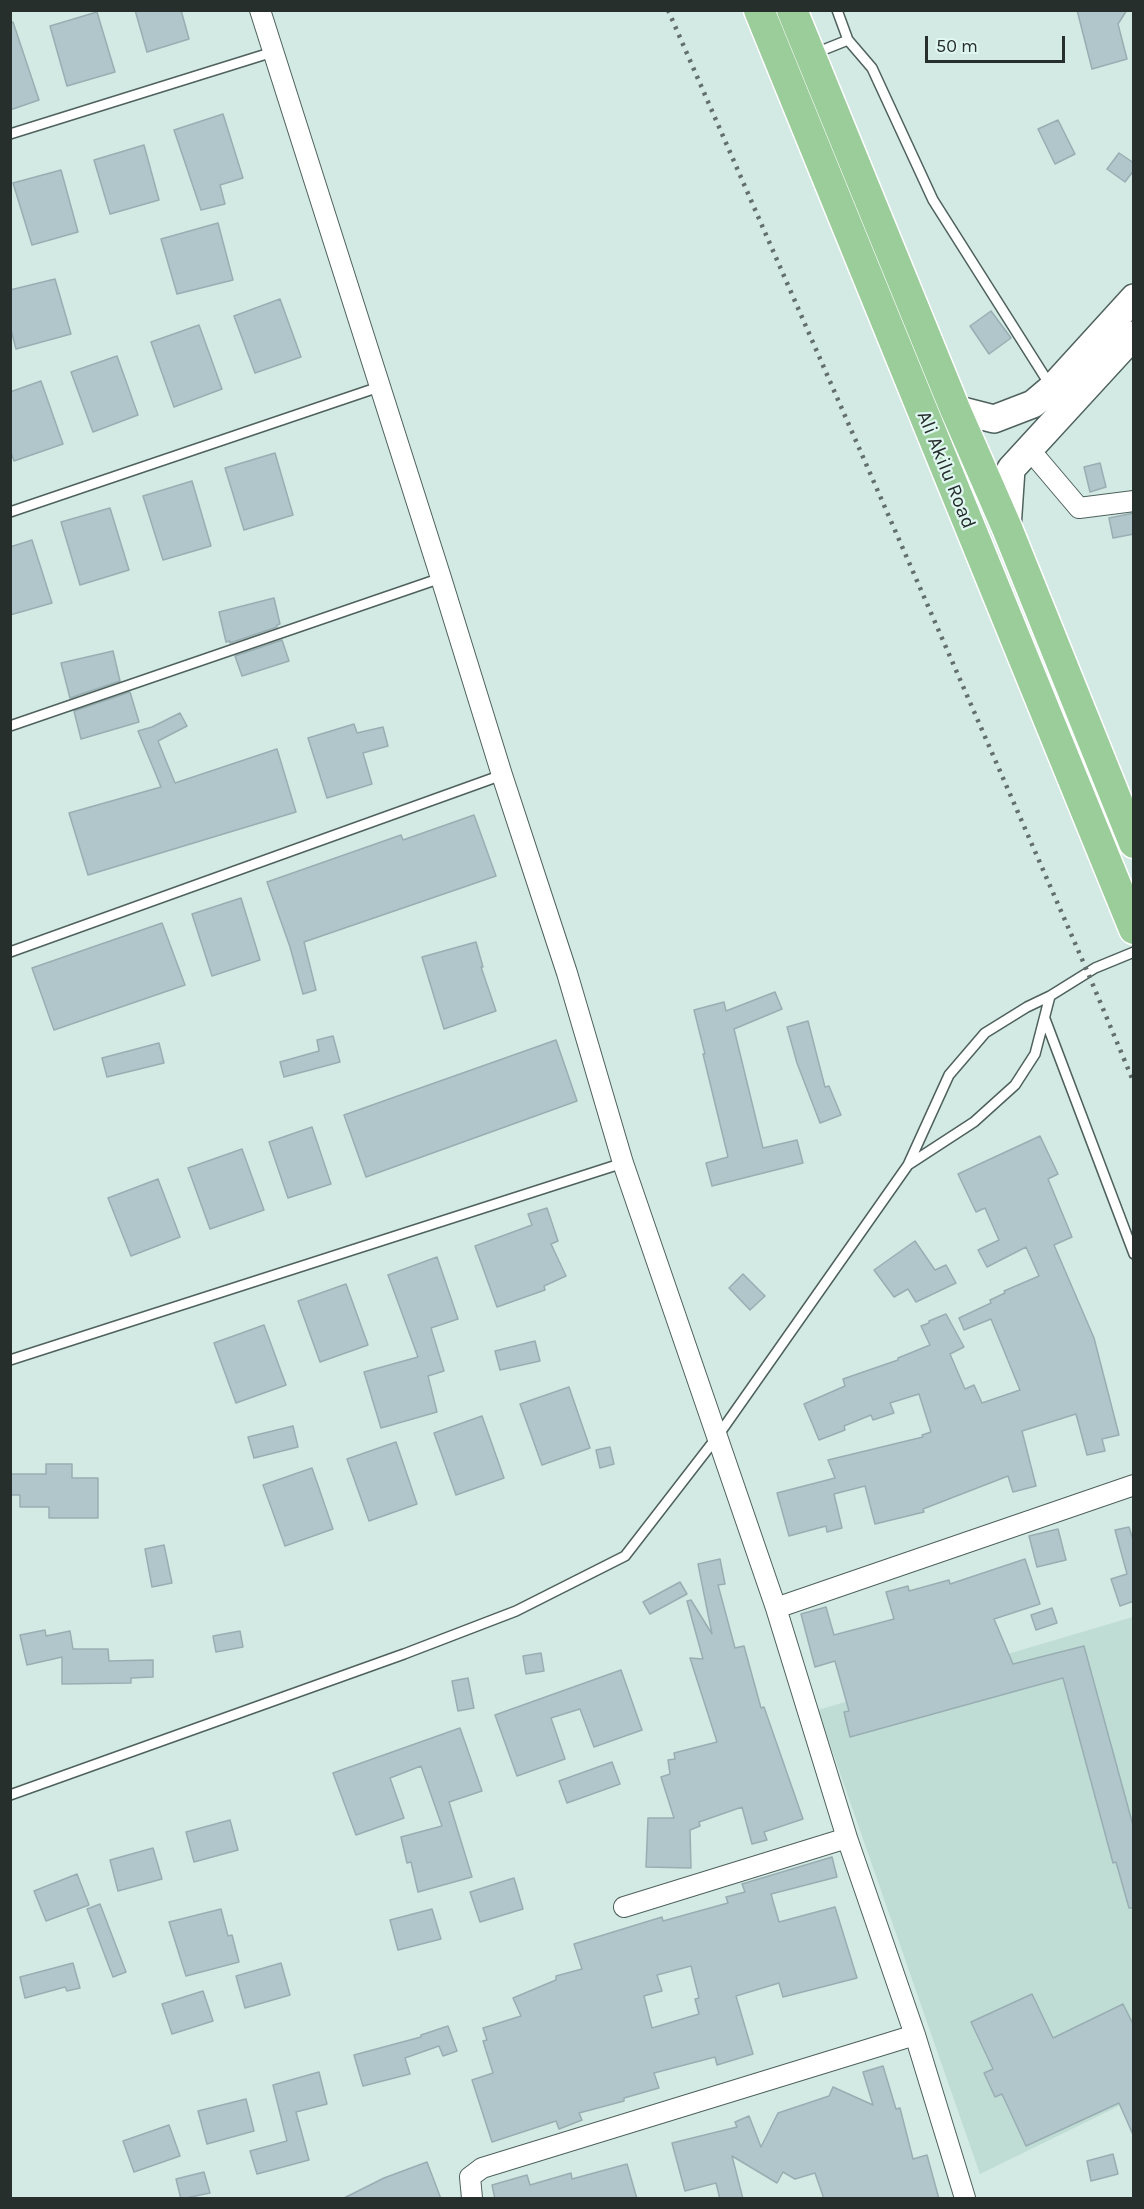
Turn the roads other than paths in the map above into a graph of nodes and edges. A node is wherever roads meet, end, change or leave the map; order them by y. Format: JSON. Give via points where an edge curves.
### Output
{"nodes":[{"id":1,"x":260,"y":10,"type":"edge"},
{"id":2,"x":759,"y":10,"type":"edge"},
{"id":3,"x":792,"y":10,"type":"edge"},
{"id":4,"x":837,"y":10,"type":"edge"},
{"id":5,"x":848,"y":40,"type":"junction"},
{"id":6,"x":273,"y":52,"type":"junction"},
{"id":7,"x":811,"y":55,"type":"junction"},
{"id":8,"x":10,"y":134,"type":"edge"},
{"id":9,"x":1134,"y":298,"type":"edge"},
{"id":10,"x":1134,"y":335,"type":"edge"},
{"id":11,"x":379,"y":387,"type":"junction"},
{"id":12,"x":1052,"y":388,"type":"junction"},
{"id":13,"x":955,"y":409,"type":"junction"},
{"id":14,"x":1029,"y":449,"type":"junction"},
{"id":15,"x":1134,"y":501,"type":"edge"},
{"id":16,"x":10,"y":512,"type":"edge"},
{"id":17,"x":1007,"y":528,"type":"junction"},
{"id":18,"x":441,"y":578,"type":"junction"},
{"id":19,"x":10,"y":726,"type":"edge"},
{"id":20,"x":502,"y":775,"type":"junction"},
{"id":21,"x":1134,"y":843,"type":"edge"},
{"id":22,"x":1134,"y":929,"type":"edge"},
{"id":23,"x":10,"y":952,"type":"edge"},
{"id":24,"x":1134,"y":952,"type":"edge"},
{"id":25,"x":1050,"y":996,"type":"junction"},
{"id":26,"x":1045,"y":1019,"type":"junction"},
{"id":27,"x":623,"y":1163,"type":"junction"},
{"id":28,"x":908,"y":1165,"type":"junction"},
{"id":29,"x":1134,"y":1254,"type":"edge"},
{"id":30,"x":10,"y":1360,"type":"edge"},
{"id":31,"x":717,"y":1437,"type":"junction"},
{"id":32,"x":1134,"y":1485,"type":"edge"},
{"id":33,"x":776,"y":1608,"type":"junction"},
{"id":34,"x":10,"y":1795,"type":"edge"},
{"id":35,"x":847,"y":1838,"type":"junction"},
{"id":36,"x":624,"y":1907,"type":"dead end"},
{"id":37,"x":915,"y":2035,"type":"junction"},
{"id":38,"x":471,"y":2199,"type":"edge"},
{"id":39,"x":965,"y":2199,"type":"edge"}],
"edges":[{"from":1,"to":6,"type":"street"},
{"from":2,"to":22,"type":"main road","name":"Ali Akilu Road"},
{"from":3,"to":7,"type":"main road","name":"Ali Akilu Road"},
{"from":4,"to":5,"type":"lane"},
{"from":5,"to":7,"type":"lane"},
{"from":5,"to":12,"type":"lane","via":[[872,68],[933,200]]},
{"from":6,"to":8,"type":"lane"},
{"from":6,"to":11,"type":"street"},
{"from":7,"to":13,"type":"main road","name":"Ali Akilu Road"},
{"from":9,"to":12,"type":"street"},
{"from":10,"to":14,"type":"street"},
{"from":11,"to":16,"type":"lane"},
{"from":11,"to":18,"type":"street"},
{"from":12,"to":13,"type":"street","via":[[1033,404],[994,419]]},
{"from":13,"to":17,"type":"main road","name":"Ali Akilu Road"},
{"from":14,"to":15,"type":"street","via":[[1079,508]]},
{"from":14,"to":17,"type":"street","via":[[1011,469]]},
{"from":17,"to":21,"type":"main road","name":"Ali Akilu Road"},
{"from":18,"to":19,"type":"lane"},
{"from":18,"to":20,"type":"street"},
{"from":20,"to":23,"type":"lane"},
{"from":20,"to":27,"type":"street","via":[[567,973]]},
{"from":24,"to":25,"type":"lane","via":[[1095,968]]},
{"from":25,"to":26,"type":"lane"},
{"from":25,"to":28,"type":"lane","via":[[985,1033],[949,1075]]},
{"from":26,"to":28,"type":"lane","via":[[1035,1054],[1015,1084],[974,1122]]},
{"from":26,"to":29,"type":"lane"},
{"from":27,"to":30,"type":"lane"},
{"from":27,"to":31,"type":"street"},
{"from":28,"to":31,"type":"lane"},
{"from":31,"to":33,"type":"street"},
{"from":31,"to":34,"type":"lane","via":[[625,1556],[516,1611]]},
{"from":32,"to":33,"type":"street"},
{"from":33,"to":35,"type":"street"},
{"from":35,"to":36,"type":"street"},
{"from":35,"to":37,"type":"street"},
{"from":37,"to":38,"type":"street","via":[[482,2168],[470,2177]]},
{"from":37,"to":39,"type":"street"}]}
